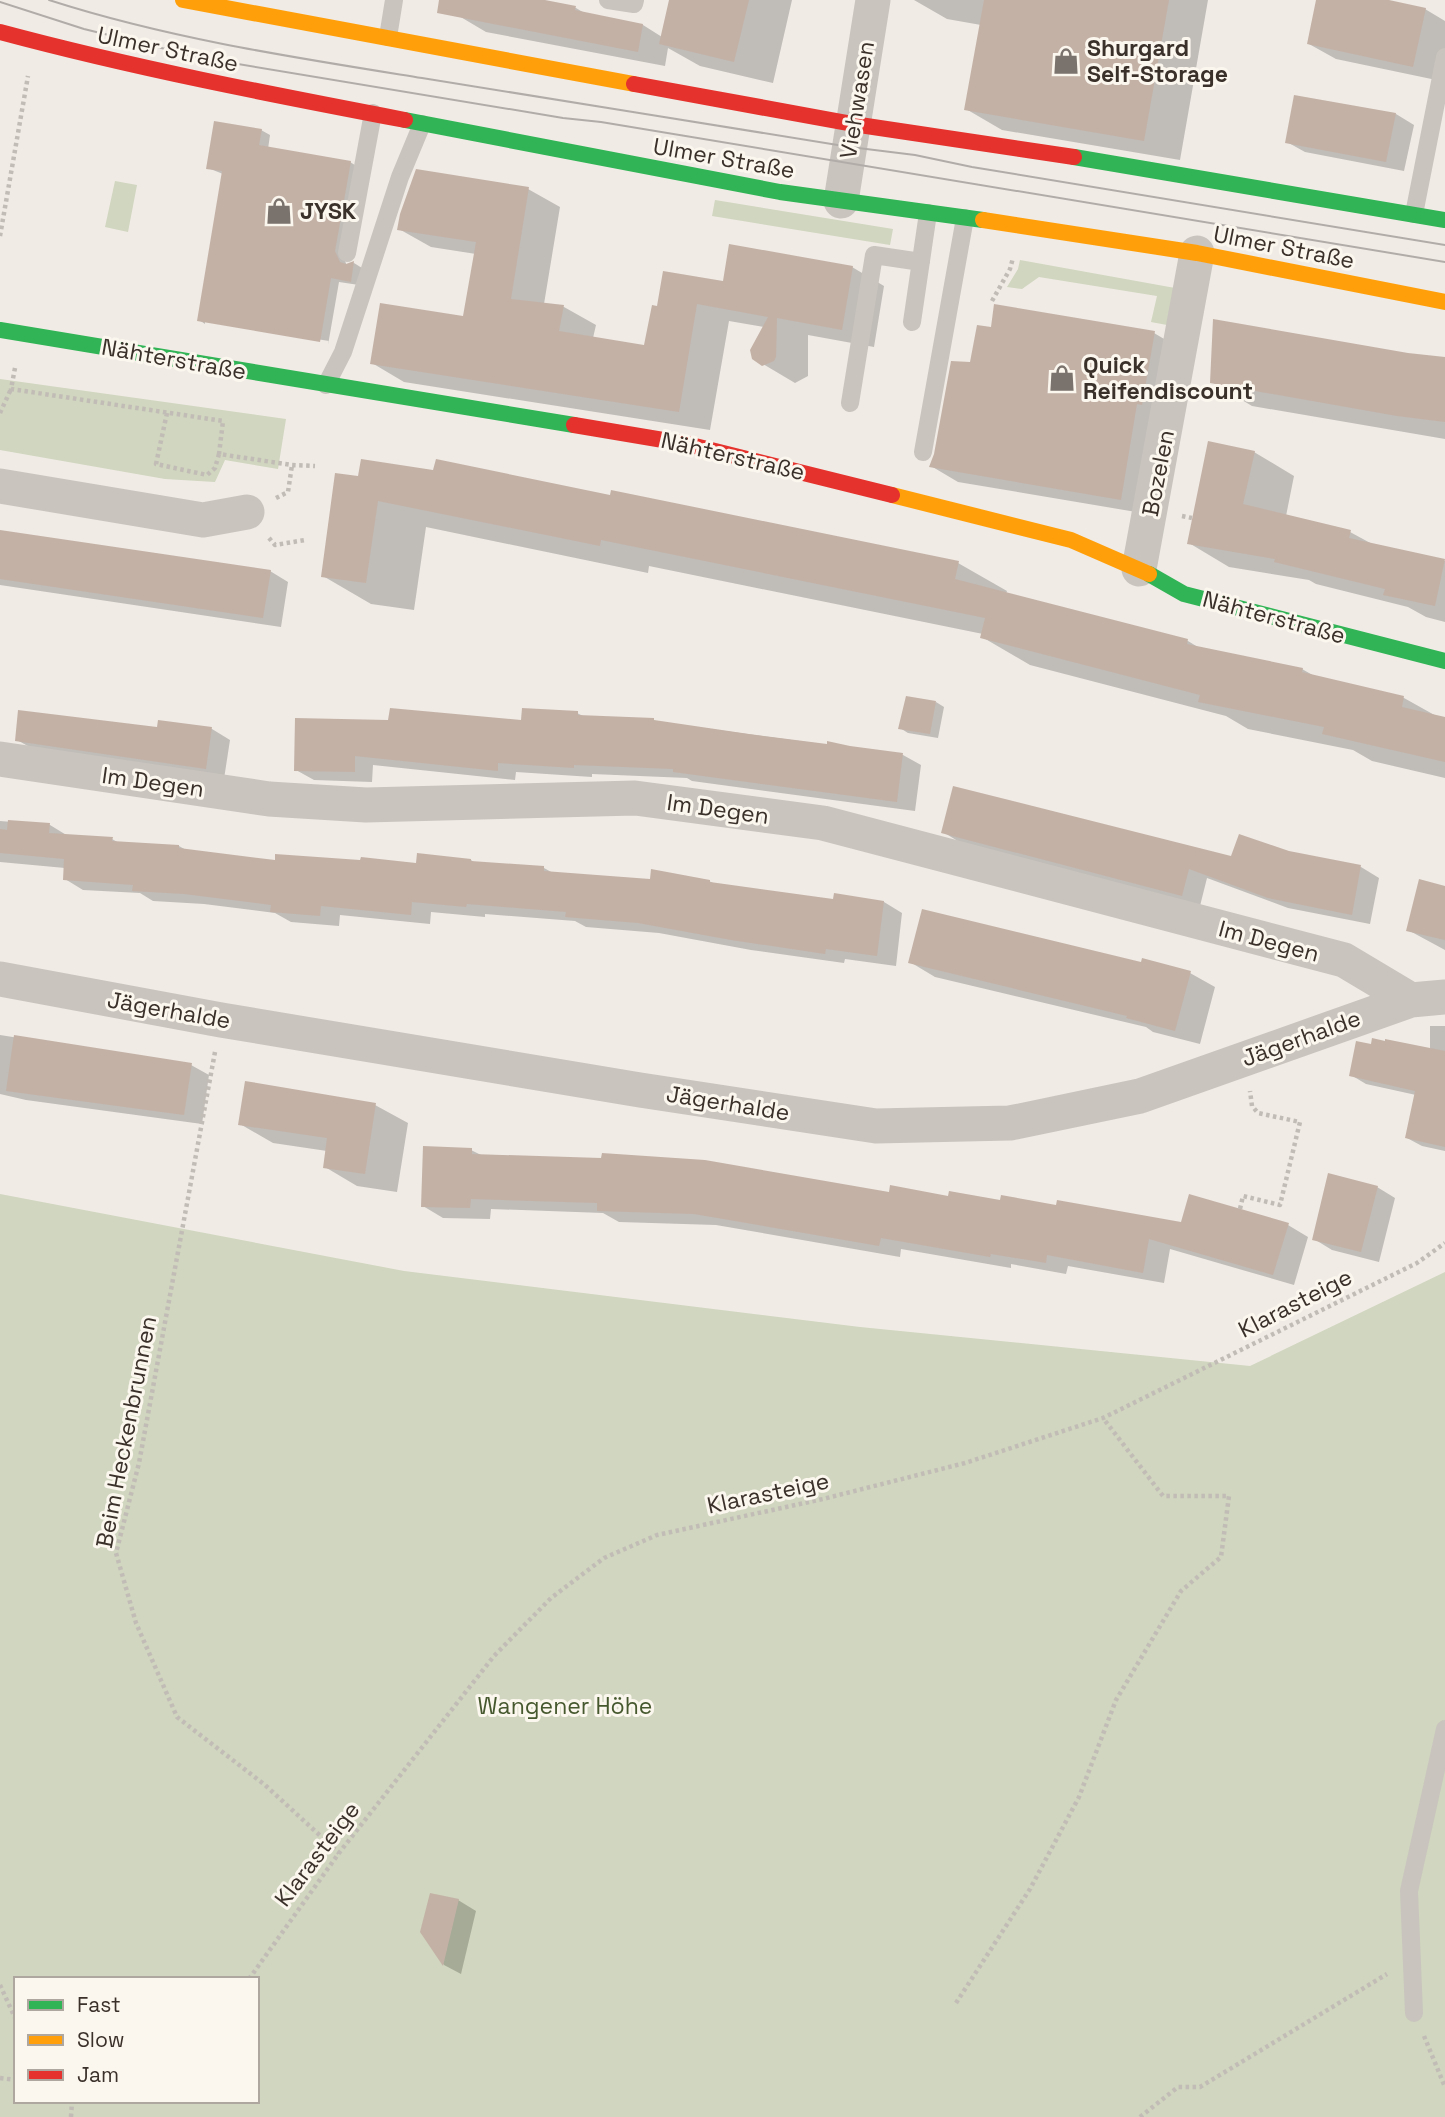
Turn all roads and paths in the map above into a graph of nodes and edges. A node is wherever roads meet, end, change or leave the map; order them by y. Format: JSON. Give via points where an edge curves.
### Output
{"nodes":[{"id":1,"x":183,"y":0,"type":"edge"},
{"id":2,"x":394,"y":0,"type":"edge"},
{"id":3,"x":608,"y":0,"type":"edge"},
{"id":4,"x":635,"y":0,"type":"edge"},
{"id":5,"x":873,"y":0,"type":"edge"},
{"id":6,"x":0,"y":32,"type":"edge"},
{"id":7,"x":388,"y":37,"type":"junction"},
{"id":8,"x":34,"y":41,"type":"junction"},
{"id":9,"x":1445,"y":57,"type":"edge"},
{"id":10,"x":373,"y":113,"type":"junction"},
{"id":11,"x":422,"y":124,"type":"junction"},
{"id":12,"x":853,"y":124,"type":"junction"},
{"id":13,"x":841,"y":201,"type":"junction"},
{"id":14,"x":928,"y":213,"type":"junction"},
{"id":15,"x":1414,"y":214,"type":"junction"},
{"id":16,"x":965,"y":218,"type":"junction"},
{"id":17,"x":1445,"y":220,"type":"edge"},
{"id":18,"x":0,"y":236,"type":"edge"},
{"id":19,"x":347,"y":253,"type":"dead end"},
{"id":20,"x":1197,"y":253,"type":"junction"},
{"id":21,"x":921,"y":262,"type":"junction"},
{"id":22,"x":1010,"y":269,"type":"dead end"},
{"id":23,"x":992,"y":301,"type":"dead end"},
{"id":24,"x":1445,"y":302,"type":"edge"},
{"id":25,"x":912,"y":322,"type":"dead end"},
{"id":26,"x":0,"y":330,"type":"edge"},
{"id":27,"x":21,"y":334,"type":"junction"},
{"id":28,"x":326,"y":384,"type":"junction"},
{"id":29,"x":11,"y":389,"type":"junction"},
{"id":30,"x":850,"y":403,"type":"dead end"},
{"id":31,"x":0,"y":413,"type":"edge"},
{"id":32,"x":167,"y":413,"type":"junction"},
{"id":33,"x":923,"y":452,"type":"dead end"},
{"id":34,"x":219,"y":454,"type":"junction"},
{"id":35,"x":292,"y":465,"type":"junction"},
{"id":36,"x":315,"y":466,"type":"dead end"},
{"id":37,"x":0,"y":486,"type":"edge"},
{"id":38,"x":288,"y":492,"type":"dead end"},
{"id":39,"x":247,"y":512,"type":"dead end"},
{"id":40,"x":1139,"y":569,"type":"junction"},
{"id":41,"x":1445,"y":662,"type":"edge"},
{"id":42,"x":0,"y":758,"type":"edge"},
{"id":43,"x":0,"y":979,"type":"edge"},
{"id":44,"x":1445,"y":997,"type":"edge"},
{"id":45,"x":1411,"y":1000,"type":"junction"},
{"id":46,"x":220,"y":1020,"type":"junction"},
{"id":47,"x":1258,"y":1113,"type":"dead end"},
{"id":48,"x":1240,"y":1209,"type":"dead end"},
{"id":49,"x":1445,"y":1243,"type":"edge"},
{"id":50,"x":1103,"y":1418,"type":"junction"},
{"id":51,"x":1445,"y":1729,"type":"edge"},
{"id":52,"x":339,"y":1853,"type":"junction"},
{"id":53,"x":1412,"y":1969,"type":"junction"},
{"id":54,"x":250,"y":1977,"type":"edge"},
{"id":55,"x":0,"y":1985,"type":"edge"},
{"id":56,"x":956,"y":2003,"type":"dead end"},
{"id":57,"x":1414,"y":2013,"type":"joint"},
{"id":58,"x":14,"y":2016,"type":"edge"},
{"id":59,"x":1445,"y":2087,"type":"edge"},
{"id":60,"x":1140,"y":2117,"type":"edge"}],
"edges":[{"from":1,"to":7,"type":"street"},
{"from":2,"to":7,"type":"lane"},
{"from":3,"to":4,"type":"lane","via":[[634,4]]},
{"from":5,"to":12,"type":"street","name":"Viehwasen"},
{"from":6,"to":8,"type":"street","name":"Ulmer Straße"},
{"from":7,"to":12,"type":"street"},
{"from":8,"to":10,"type":"street","name":"Ulmer Straße","via":[[205,82]]},
{"from":8,"to":18,"type":"path"},
{"from":9,"to":15,"type":"lane"},
{"from":10,"to":11,"type":"street","name":"Ulmer Straße"},
{"from":10,"to":19,"type":"lane"},
{"from":11,"to":13,"type":"street","name":"Ulmer Straße"},
{"from":11,"to":28,"type":"lane","via":[[343,352]]},
{"from":12,"to":13,"type":"street","name":"Viehwasen"},
{"from":12,"to":15,"type":"street"},
{"from":13,"to":14,"type":"street","name":"Ulmer Straße"},
{"from":14,"to":16,"type":"street","name":"Ulmer Straße"},
{"from":14,"to":21,"type":"lane"},
{"from":15,"to":17,"type":"street"},
{"from":16,"to":20,"type":"street","name":"Ulmer Straße"},
{"from":16,"to":33,"type":"lane"},
{"from":20,"to":24,"type":"street","name":"Ulmer Straße"},
{"from":20,"to":40,"type":"street","name":"Bozelen"},
{"from":21,"to":25,"type":"lane"},
{"from":21,"to":30,"type":"lane","via":[[874,255]]},
{"from":22,"to":23,"type":"path"},
{"from":26,"to":27,"type":"street","name":"Nähterstraße"},
{"from":27,"to":28,"type":"street","name":"Nähterstraße"},
{"from":27,"to":29,"type":"path"},
{"from":28,"to":40,"type":"street","name":"Nähterstraße","via":[[687,444],[1071,540]]},
{"from":29,"to":31,"type":"path"},
{"from":29,"to":32,"type":"path"},
{"from":32,"to":34,"type":"path","via":[[223,421]]},
{"from":32,"to":34,"type":"path","via":[[156,464],[207,475]]},
{"from":34,"to":35,"type":"path"},
{"from":35,"to":36,"type":"path"},
{"from":35,"to":38,"type":"path"},
{"from":37,"to":39,"type":"street","via":[[203,520]]},
{"from":40,"to":41,"type":"street","name":"Nähterstraße","via":[[1184,594]]},
{"from":42,"to":45,"type":"street","name":"Im Degen","via":[[270,799],[366,805],[635,798],[823,823],[1345,960]]},
{"from":43,"to":46,"type":"street","name":"Jägerhalde"},
{"from":44,"to":45,"type":"street","name":"Jägerhalde"},
{"from":45,"to":46,"type":"street","name":"Jägerhalde","via":[[1140,1096],[1010,1123],[889,1126]]},
{"from":46,"to":52,"type":"path","name":"Beim Heckenbrunnen","via":[[139,1463],[116,1553],[136,1623],[177,1717],[265,1785]]},
{"from":47,"to":48,"type":"path","via":[[1300,1122],[1280,1205],[1243,1196]]},
{"from":49,"to":50,"type":"path","name":"Klarasteige","via":[[1417,1263]]},
{"from":50,"to":52,"type":"path","name":"Klarasteige","via":[[965,1463],[823,1500],[657,1535],[604,1559],[551,1598],[494,1656]]},
{"from":50,"to":56,"type":"path","via":[[1163,1496],[1229,1496],[1221,1558],[1181,1591],[1122,1689],[1079,1797],[1030,1889]]},
{"from":51,"to":53,"type":"lane","via":[[1409,1891]]},
{"from":52,"to":54,"type":"path","name":"Klarasteige"},
{"from":53,"to":57,"type":"lane"},
{"from":53,"to":60,"type":"path","via":[[1394,1970],[1200,2087],[1178,2087]]},
{"from":55,"to":58,"type":"path"},
{"from":57,"to":59,"type":"path"}]}
